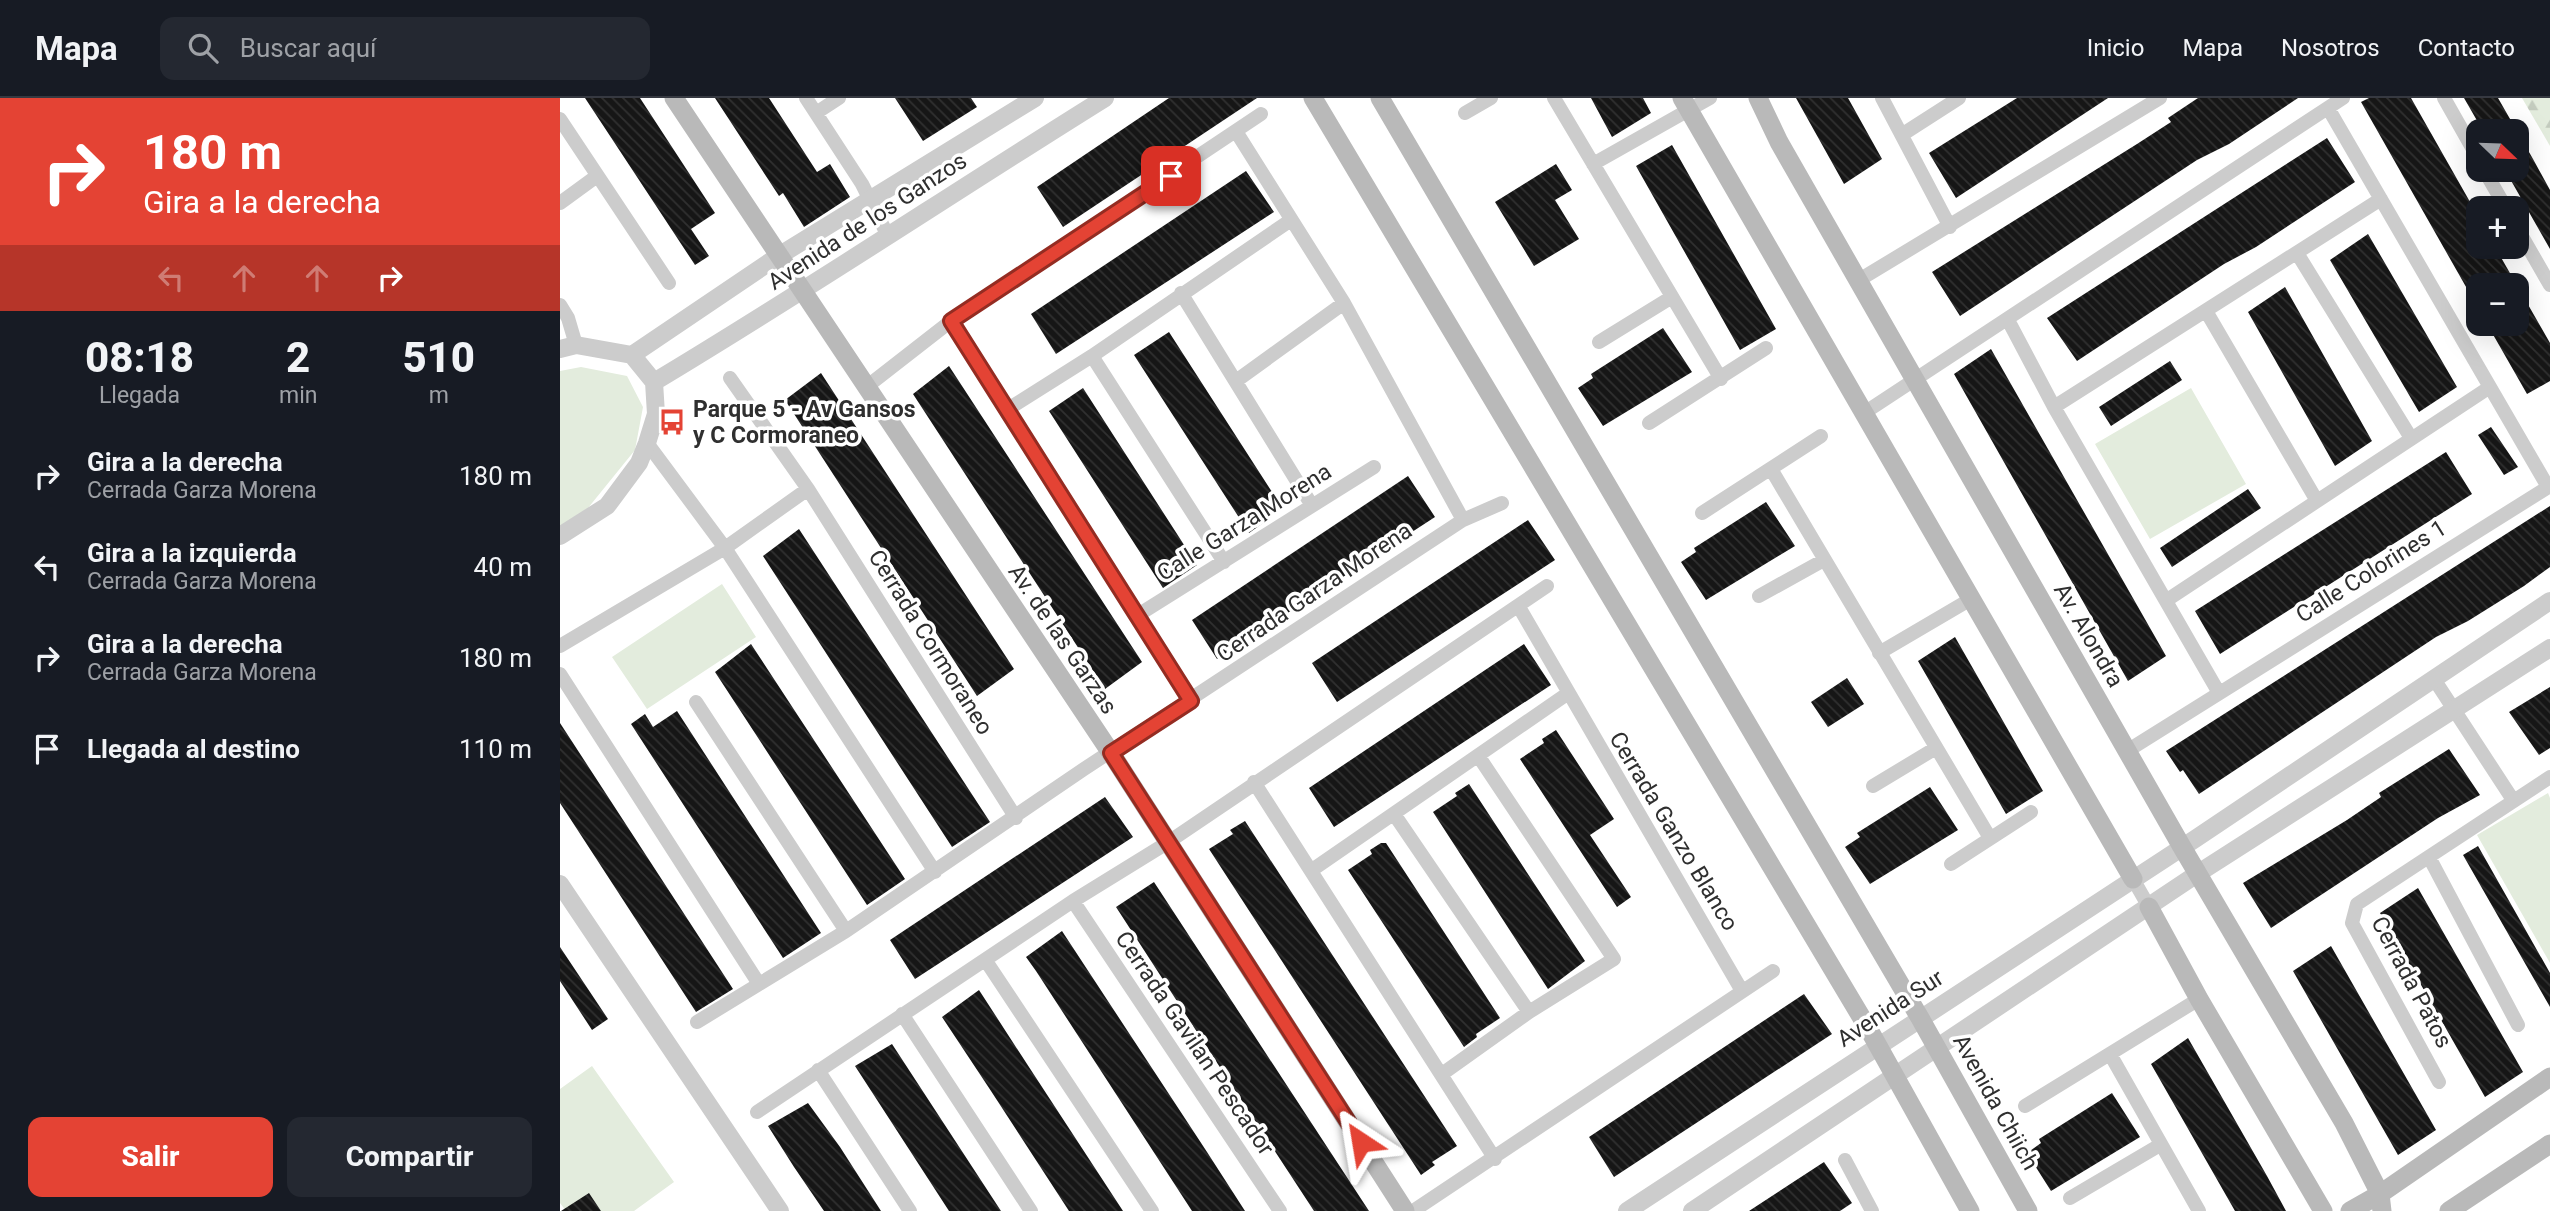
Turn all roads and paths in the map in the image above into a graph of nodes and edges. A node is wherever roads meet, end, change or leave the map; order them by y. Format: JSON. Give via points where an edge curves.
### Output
{"nodes":[{"id":1,"x":674,"y":98,"type":"edge"},
{"id":2,"x":806,"y":98,"type":"edge"},
{"id":3,"x":839,"y":98,"type":"edge"},
{"id":4,"x":1035,"y":98,"type":"edge"},
{"id":5,"x":1105,"y":98,"type":"edge"},
{"id":6,"x":1313,"y":98,"type":"edge"},
{"id":7,"x":1380,"y":98,"type":"edge"},
{"id":8,"x":1491,"y":98,"type":"edge"},
{"id":9,"x":1554,"y":98,"type":"edge"},
{"id":10,"x":1710,"y":98,"type":"edge"},
{"id":11,"x":1758,"y":98,"type":"edge"},
{"id":12,"x":1882,"y":98,"type":"edge"},
{"id":13,"x":1959,"y":98,"type":"edge"},
{"id":14,"x":2160,"y":98,"type":"edge"},
{"id":15,"x":2343,"y":98,"type":"edge"},
{"id":16,"x":2444,"y":98,"type":"edge"},
{"id":17,"x":1682,"y":108,"type":"edge"},
{"id":18,"x":2328,"y":108,"type":"junction"},
{"id":19,"x":816,"y":113,"type":"junction"},
{"id":20,"x":1465,"y":113,"type":"dead end"},
{"id":21,"x":1261,"y":114,"type":"dead end"},
{"id":22,"x":560,"y":119,"type":"edge"},
{"id":23,"x":1237,"y":133,"type":"junction"},
{"id":24,"x":1903,"y":134,"type":"junction"},
{"id":25,"x":2466,"y":137,"type":"edge"},
{"id":26,"x":1593,"y":164,"type":"junction"},
{"id":27,"x":597,"y":176,"type":"junction"},
{"id":28,"x":2381,"y":199,"type":"junction"},
{"id":29,"x":871,"y":202,"type":"junction"},
{"id":30,"x":560,"y":203,"type":"edge"},
{"id":31,"x":1291,"y":220,"type":"junction"},
{"id":32,"x":1950,"y":227,"type":"junction"},
{"id":33,"x":887,"y":234,"type":"junction"},
{"id":34,"x":2529,"y":249,"type":"edge"},
{"id":35,"x":2297,"y":253,"type":"junction"},
{"id":36,"x":777,"y":257,"type":"junction"},
{"id":37,"x":1866,"y":276,"type":"junction"},
{"id":38,"x":669,"y":283,"type":"dead end"},
{"id":39,"x":2550,"y":285,"type":"edge"},
{"id":40,"x":802,"y":293,"type":"junction"},
{"id":41,"x":1181,"y":293,"type":"junction"},
{"id":42,"x":1672,"y":297,"type":"junction"},
{"id":43,"x":1344,"y":303,"type":"junction"},
{"id":44,"x":560,"y":305,"type":"edge"},
{"id":45,"x":2206,"y":311,"type":"junction"},
{"id":46,"x":2008,"y":320,"type":"junction"},
{"id":47,"x":951,"y":321,"type":"junction"},
{"id":48,"x":1599,"y":342,"type":"dead end"},
{"id":49,"x":568,"y":347,"type":"edge"},
{"id":50,"x":1766,"y":348,"type":"dead end"},
{"id":51,"x":632,"y":355,"type":"junction"},
{"id":52,"x":1092,"y":356,"type":"junction"},
{"id":53,"x":730,"y":378,"type":"dead end"},
{"id":54,"x":1721,"y":379,"type":"junction"},
{"id":55,"x":1236,"y":381,"type":"junction"},
{"id":56,"x":654,"y":382,"type":"junction"},
{"id":57,"x":1916,"y":382,"type":"junction"},
{"id":58,"x":2490,"y":387,"type":"junction"},
{"id":59,"x":865,"y":388,"type":"junction"},
{"id":60,"x":2054,"y":407,"type":"junction"},
{"id":61,"x":1008,"y":409,"type":"junction"},
{"id":62,"x":1864,"y":414,"type":"junction"},
{"id":63,"x":1649,"y":423,"type":"dead end"},
{"id":64,"x":1821,"y":436,"type":"dead end"},
{"id":65,"x":2412,"y":439,"type":"junction"},
{"id":66,"x":647,"y":443,"type":"junction"},
{"id":67,"x":1374,"y":467,"type":"dead end"},
{"id":68,"x":1771,"y":468,"type":"junction"},
{"id":69,"x":2549,"y":486,"type":"edge"},
{"id":70,"x":808,"y":489,"type":"junction"},
{"id":71,"x":2316,"y":501,"type":"junction"},
{"id":72,"x":1502,"y":503,"type":"dead end"},
{"id":73,"x":1311,"y":504,"type":"junction"},
{"id":74,"x":1702,"y":513,"type":"dead end"},
{"id":75,"x":1463,"y":520,"type":"junction"},
{"id":76,"x":560,"y":536,"type":"edge"},
{"id":77,"x":725,"y":548,"type":"junction"},
{"id":78,"x":1825,"y":560,"type":"junction"},
{"id":79,"x":1224,"y":562,"type":"junction"},
{"id":80,"x":1547,"y":586,"type":"dead end"},
{"id":81,"x":1759,"y":596,"type":"dead end"},
{"id":82,"x":1971,"y":599,"type":"junction"},
{"id":83,"x":2167,"y":600,"type":"junction"},
{"id":84,"x":2550,"y":601,"type":"edge"},
{"id":85,"x":1520,"y":607,"type":"junction"},
{"id":86,"x":1138,"y":615,"type":"junction"},
{"id":87,"x":560,"y":646,"type":"edge"},
{"id":88,"x":2550,"y":648,"type":"edge"},
{"id":89,"x":1879,"y":653,"type":"junction"},
{"id":90,"x":560,"y":674,"type":"edge"},
{"id":91,"x":2434,"y":679,"type":"junction"},
{"id":92,"x":2219,"y":693,"type":"junction"},
{"id":93,"x":1567,"y":694,"type":"junction"},
{"id":94,"x":1191,"y":701,"type":"junction"},
{"id":95,"x":696,"y":702,"type":"dead end"},
{"id":96,"x":2458,"y":717,"type":"junction"},
{"id":97,"x":2135,"y":746,"type":"junction"},
{"id":98,"x":1936,"y":748,"type":"junction"},
{"id":99,"x":1118,"y":749,"type":"junction"},
{"id":100,"x":1479,"y":757,"type":"junction"},
{"id":101,"x":2550,"y":777,"type":"edge"},
{"id":102,"x":1254,"y":782,"type":"junction"},
{"id":103,"x":1873,"y":786,"type":"dead end"},
{"id":104,"x":2513,"y":800,"type":"junction"},
{"id":105,"x":2031,"y":812,"type":"dead end"},
{"id":106,"x":1394,"y":814,"type":"junction"},
{"id":107,"x":1016,"y":818,"type":"junction"},
{"id":108,"x":1990,"y":838,"type":"junction"},
{"id":109,"x":1167,"y":843,"type":"junction"},
{"id":110,"x":2182,"y":847,"type":"junction"},
{"id":111,"x":2429,"y":857,"type":"junction"},
{"id":112,"x":1951,"y":864,"type":"dead end"},
{"id":113,"x":1312,"y":870,"type":"junction"},
{"id":114,"x":935,"y":873,"type":"junction"},
{"id":115,"x":2197,"y":874,"type":"junction"},
{"id":116,"x":2133,"y":879,"type":"junction"},
{"id":117,"x":560,"y":884,"type":"edge"},
{"id":118,"x":1073,"y":901,"type":"junction"},
{"id":119,"x":2149,"y":906,"type":"junction"},
{"id":120,"x":846,"y":931,"type":"junction"},
{"id":121,"x":986,"y":961,"type":"junction"},
{"id":122,"x":1773,"y":971,"type":"dead end"},
{"id":123,"x":759,"y":984,"type":"junction"},
{"id":124,"x":1742,"y":990,"type":"junction"},
{"id":125,"x":2191,"y":1003,"type":"junction"},
{"id":126,"x":1529,"y":1012,"type":"junction"},
{"id":127,"x":902,"y":1014,"type":"junction"},
{"id":128,"x":1920,"y":1018,"type":"junction"},
{"id":129,"x":697,"y":1022,"type":"dead end"},
{"id":130,"x":2518,"y":1024,"type":"dead end"},
{"id":131,"x":1878,"y":1046,"type":"junction"},
{"id":132,"x":1938,"y":1048,"type":"junction"},
{"id":133,"x":2110,"y":1054,"type":"junction"},
{"id":134,"x":818,"y":1070,"type":"junction"},
{"id":135,"x":1443,"y":1074,"type":"junction"},
{"id":136,"x":1895,"y":1077,"type":"junction"},
{"id":137,"x":2550,"y":1077,"type":"edge"},
{"id":138,"x":2439,"y":1082,"type":"dead end"},
{"id":139,"x":2025,"y":1106,"type":"dead end"},
{"id":140,"x":757,"y":1112,"type":"dead end"},
{"id":141,"x":2160,"y":1144,"type":"junction"},
{"id":142,"x":2550,"y":1144,"type":"edge"},
{"id":143,"x":1495,"y":1159,"type":"junction"},
{"id":144,"x":1844,"y":1160,"type":"dead end"},
{"id":145,"x":2070,"y":1198,"type":"dead end"},
{"id":146,"x":2381,"y":1203,"type":"edge"},
{"id":147,"x":780,"y":1211,"type":"edge"},
{"id":148,"x":910,"y":1211,"type":"edge"},
{"id":149,"x":1031,"y":1211,"type":"edge"},
{"id":150,"x":1152,"y":1211,"type":"edge"},
{"id":151,"x":1280,"y":1211,"type":"edge"},
{"id":152,"x":1405,"y":1211,"type":"edge"},
{"id":153,"x":1413,"y":1211,"type":"edge"},
{"id":154,"x":1627,"y":1211,"type":"edge"},
{"id":155,"x":1692,"y":1211,"type":"edge"},
{"id":156,"x":1872,"y":1211,"type":"edge"},
{"id":157,"x":1970,"y":1211,"type":"edge"},
{"id":158,"x":2028,"y":1211,"type":"edge"},
{"id":159,"x":2199,"y":1211,"type":"edge"},
{"id":160,"x":2323,"y":1211,"type":"edge"},
{"id":161,"x":2350,"y":1211,"type":"edge"},
{"id":162,"x":2449,"y":1211,"type":"edge"}],
"edges":[{"from":1,"to":36,"type":"main road","name":"Av. de las Garzas"},
{"from":2,"to":19,"type":"street"},
{"from":3,"to":19,"type":"street"},
{"from":4,"to":29,"type":"street","name":"Avenida de los Ganzos"},
{"from":5,"to":33,"type":"street","name":"Avenida de los Ganzos"},
{"from":6,"to":131,"type":"main road"},
{"from":7,"to":128,"type":"main road","name":"Avenida Chiich"},
{"from":8,"to":20,"type":"street"},
{"from":9,"to":26,"type":"street"},
{"from":10,"to":17,"type":"street"},
{"from":11,"to":37,"type":"main road","name":"Av. Alondra","via":[[1779,142]]},
{"from":12,"to":24,"type":"street"},
{"from":13,"to":24,"type":"street"},
{"from":14,"to":32,"type":"street"},
{"from":15,"to":18,"type":"street"},
{"from":16,"to":25,"type":"street"},
{"from":17,"to":26,"type":"street"},
{"from":17,"to":62,"type":"main road"},
{"from":18,"to":28,"type":"street","name":"Calle Colorines 1"},
{"from":18,"to":46,"type":"street"},
{"from":19,"to":29,"type":"street"},
{"from":21,"to":23,"type":"street"},
{"from":22,"to":27,"type":"street"},
{"from":23,"to":31,"type":"street"},
{"from":23,"to":47,"type":"street"},
{"from":24,"to":32,"type":"street"},
{"from":26,"to":42,"type":"street"},
{"from":27,"to":30,"type":"street"},
{"from":27,"to":38,"type":"street"},
{"from":28,"to":35,"type":"street"},
{"from":28,"to":58,"type":"street","name":"Calle Colorines 1"},
{"from":29,"to":33,"type":"street"},
{"from":29,"to":36,"type":"street","name":"Avenida de los Ganzos"},
{"from":31,"to":41,"type":"street"},
{"from":31,"to":43,"type":"street"},
{"from":32,"to":37,"type":"street"},
{"from":33,"to":40,"type":"street","name":"Avenida de los Ganzos"},
{"from":34,"to":39,"type":"street"},
{"from":35,"to":45,"type":"street"},
{"from":35,"to":65,"type":"street"},
{"from":36,"to":40,"type":"main road","name":"Av. de las Garzas"},
{"from":36,"to":51,"type":"street","name":"Avenida de los Ganzos"},
{"from":37,"to":57,"type":"main road","name":"Av. Alondra"},
{"from":40,"to":56,"type":"street","name":"Avenida de los Ganzos"},
{"from":40,"to":59,"type":"main road","name":"Av. de las Garzas"},
{"from":41,"to":52,"type":"street"},
{"from":41,"to":55,"type":"street"},
{"from":42,"to":48,"type":"street"},
{"from":42,"to":54,"type":"street"},
{"from":43,"to":55,"type":"street"},
{"from":43,"to":75,"type":"street"},
{"from":44,"to":49,"type":"street","via":[[568,318]]},
{"from":45,"to":60,"type":"street"},
{"from":45,"to":71,"type":"street"},
{"from":46,"to":57,"type":"street"},
{"from":46,"to":60,"type":"street"},
{"from":47,"to":59,"type":"street"},
{"from":47,"to":61,"type":"street"},
{"from":49,"to":51,"type":"street"},
{"from":50,"to":54,"type":"street"},
{"from":51,"to":56,"type":"street"},
{"from":52,"to":61,"type":"street"},
{"from":52,"to":79,"type":"street"},
{"from":53,"to":70,"type":"street","name":"Cerrada Cormoraneo"},
{"from":54,"to":63,"type":"street"},
{"from":55,"to":73,"type":"street"},
{"from":56,"to":66,"type":"street","via":[[656,414]]},
{"from":57,"to":62,"type":"street"},
{"from":57,"to":97,"type":"main road","name":"Av. Alondra"},
{"from":58,"to":65,"type":"street"},
{"from":58,"to":69,"type":"street","name":"Calle Colorines 1"},
{"from":59,"to":99,"type":"main road","name":"Av. de las Garzas"},
{"from":60,"to":83,"type":"street"},
{"from":61,"to":86,"type":"street"},
{"from":62,"to":82,"type":"main road"},
{"from":64,"to":68,"type":"street"},
{"from":65,"to":71,"type":"street"},
{"from":66,"to":76,"type":"street","via":[[639,463],[607,506]]},
{"from":66,"to":77,"type":"street"},
{"from":67,"to":73,"type":"street","name":"Calle Garza Morena"},
{"from":68,"to":74,"type":"street"},
{"from":68,"to":78,"type":"street"},
{"from":69,"to":92,"type":"street","name":"Calle Colorines 1"},
{"from":70,"to":77,"type":"street"},
{"from":70,"to":107,"type":"street","name":"Cerrada Cormoraneo"},
{"from":71,"to":83,"type":"street"},
{"from":72,"to":75,"type":"street","name":"Cerrada Garza Morena"},
{"from":73,"to":79,"type":"street","name":"Calle Garza Morena"},
{"from":75,"to":94,"type":"street","name":"Cerrada Garza Morena"},
{"from":77,"to":87,"type":"street"},
{"from":77,"to":114,"type":"street"},
{"from":78,"to":81,"type":"street"},
{"from":78,"to":89,"type":"street"},
{"from":79,"to":86,"type":"street","name":"Calle Garza Morena"},
{"from":80,"to":85,"type":"street"},
{"from":82,"to":89,"type":"street"},
{"from":82,"to":116,"type":"main road"},
{"from":83,"to":92,"type":"street"},
{"from":84,"to":91,"type":"street","name":"Avenida Sur"},
{"from":85,"to":93,"type":"street","name":"Cerrada Ganzo Blanco"},
{"from":85,"to":102,"type":"street"},
{"from":86,"to":94,"type":"street"},
{"from":88,"to":96,"type":"street"},
{"from":89,"to":98,"type":"street"},
{"from":90,"to":123,"type":"street"},
{"from":91,"to":96,"type":"street"},
{"from":91,"to":110,"type":"street","name":"Avenida Sur"},
{"from":92,"to":97,"type":"street","name":"Calle Colorines 1"},
{"from":93,"to":100,"type":"street"},
{"from":93,"to":124,"type":"street","name":"Cerrada Ganzo Blanco"},
{"from":94,"to":99,"type":"street","name":"Cerrada Garza Morena"},
{"from":95,"to":120,"type":"street"},
{"from":96,"to":104,"type":"street"},
{"from":96,"to":115,"type":"street"},
{"from":97,"to":110,"type":"main road","name":"Av. Alondra"},
{"from":98,"to":103,"type":"street"},
{"from":98,"to":108,"type":"street"},
{"from":99,"to":107,"type":"street"},
{"from":99,"to":109,"type":"main road","name":"Av. de las Garzas"},
{"from":100,"to":106,"type":"street"},
{"from":100,"to":126,"type":"street","via":[[1614,959]]},
{"from":101,"to":104,"type":"street","name":"Cerrada Patos"},
{"from":102,"to":109,"type":"street"},
{"from":102,"to":113,"type":"street"},
{"from":104,"to":111,"type":"street","name":"Cerrada Patos"},
{"from":105,"to":108,"type":"street"},
{"from":106,"to":113,"type":"street"},
{"from":106,"to":126,"type":"street"},
{"from":107,"to":114,"type":"street"},
{"from":108,"to":112,"type":"street"},
{"from":109,"to":118,"type":"street"},
{"from":109,"to":152,"type":"main road","name":"Av. de las Garzas"},
{"from":110,"to":115,"type":"main road","name":"Av. Alondra"},
{"from":110,"to":116,"type":"street","name":"Avenida Sur"},
{"from":111,"to":130,"type":"street"},
{"from":111,"to":138,"type":"street","name":"Cerrada Patos","via":[[2357,904],[2352,923]]},
{"from":113,"to":135,"type":"street"},
{"from":114,"to":120,"type":"street"},
{"from":115,"to":119,"type":"street"},
{"from":115,"to":146,"type":"main road","name":"Av. Alondra","via":[[2344,1124]]},
{"from":116,"to":119,"type":"street"},
{"from":116,"to":128,"type":"street","name":"Avenida Sur"},
{"from":117,"to":147,"type":"street"},
{"from":118,"to":121,"type":"street"},
{"from":118,"to":151,"type":"street","name":"Cerrada Gavilan Pescador"},
{"from":119,"to":125,"type":"main road"},
{"from":119,"to":132,"type":"street"},
{"from":120,"to":123,"type":"street"},
{"from":121,"to":127,"type":"street"},
{"from":121,"to":150,"type":"street"},
{"from":122,"to":124,"type":"street"},
{"from":123,"to":129,"type":"street"},
{"from":124,"to":143,"type":"street"},
{"from":125,"to":133,"type":"street"},
{"from":125,"to":160,"type":"main road"},
{"from":126,"to":135,"type":"street"},
{"from":127,"to":134,"type":"street"},
{"from":127,"to":149,"type":"street"},
{"from":128,"to":131,"type":"street","name":"Avenida Sur"},
{"from":128,"to":132,"type":"main road","name":"Avenida Chiich"},
{"from":131,"to":136,"type":"main road"},
{"from":131,"to":154,"type":"street","name":"Avenida Sur"},
{"from":132,"to":136,"type":"street"},
{"from":132,"to":158,"type":"main road","name":"Avenida Chiich"},
{"from":133,"to":139,"type":"street"},
{"from":133,"to":141,"type":"street"},
{"from":134,"to":140,"type":"street"},
{"from":134,"to":148,"type":"street"},
{"from":135,"to":143,"type":"street"},
{"from":136,"to":155,"type":"street"},
{"from":136,"to":157,"type":"main road"},
{"from":137,"to":146,"type":"main road"},
{"from":141,"to":145,"type":"street"},
{"from":141,"to":159,"type":"street"},
{"from":142,"to":162,"type":"main road"},
{"from":143,"to":153,"type":"street"},
{"from":144,"to":156,"type":"street"},
{"from":146,"to":161,"type":"main road"}]}
